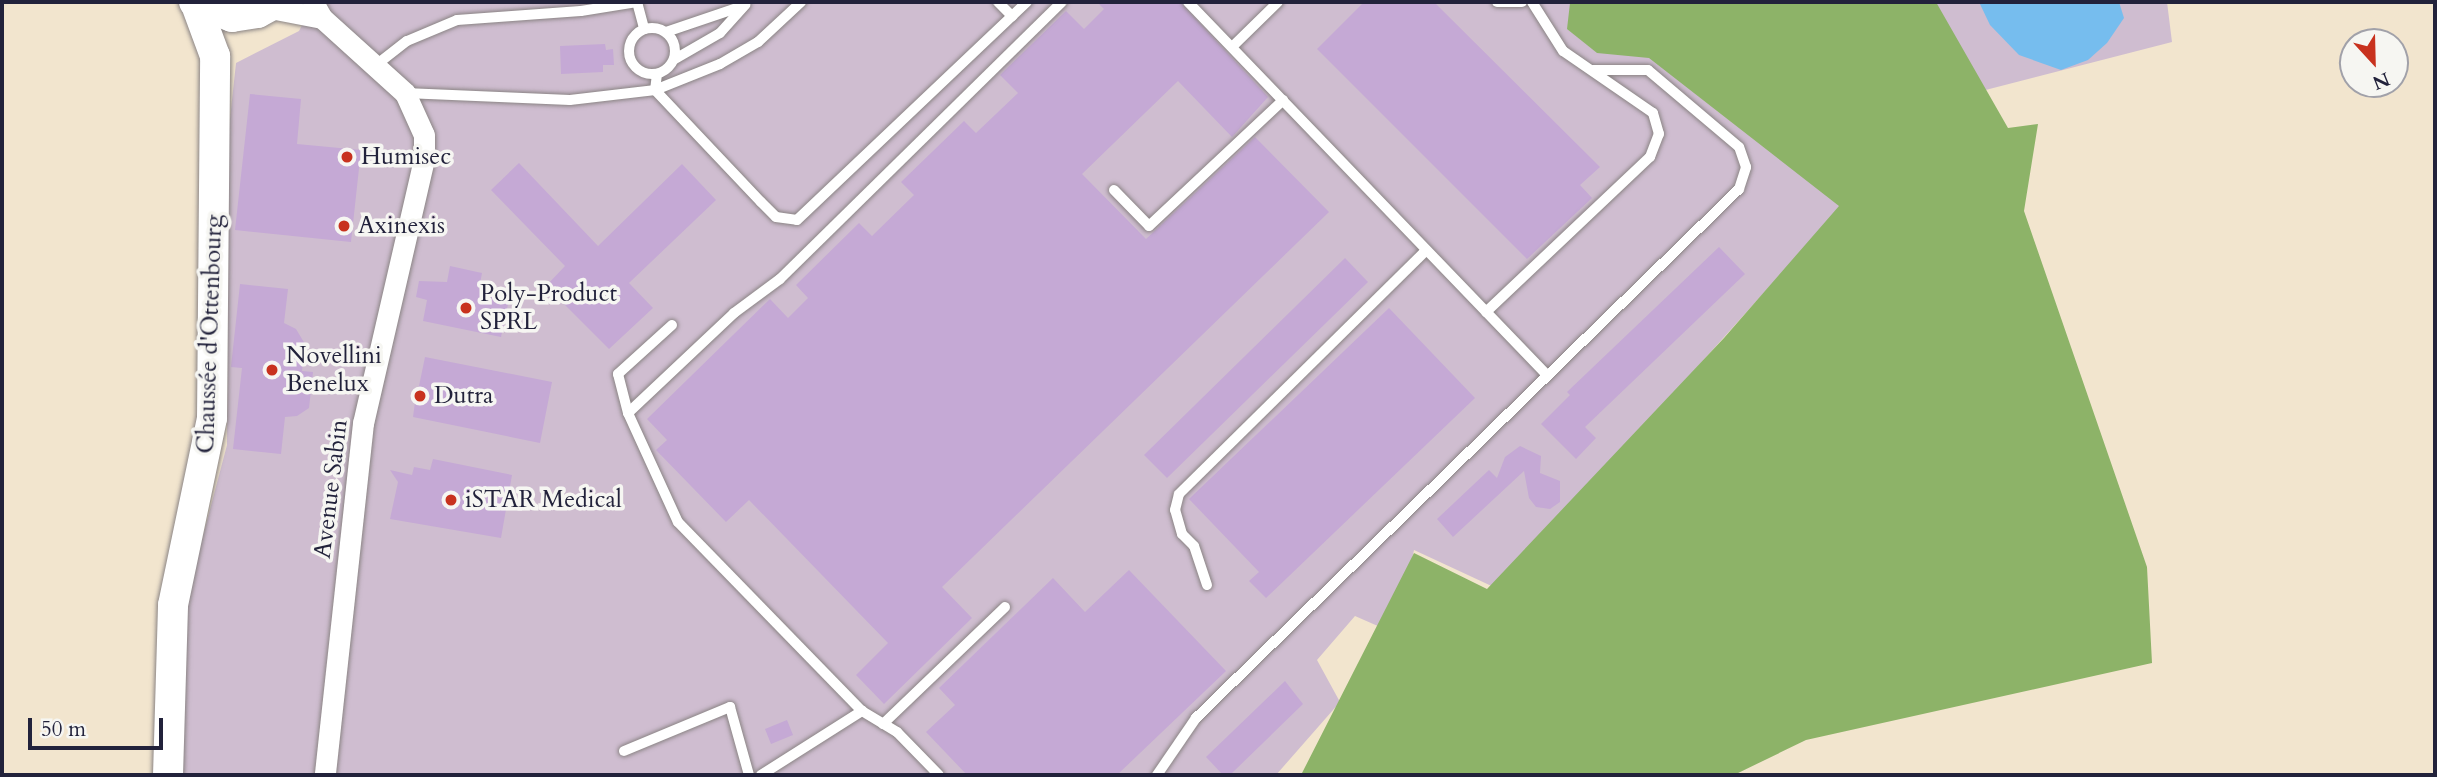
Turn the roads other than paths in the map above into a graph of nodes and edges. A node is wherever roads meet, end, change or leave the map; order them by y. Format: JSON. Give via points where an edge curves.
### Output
{"nodes":[{"id":1,"x":195,"y":2,"type":"edge"},
{"id":2,"x":637,"y":2,"type":"edge"},
{"id":3,"x":801,"y":2,"type":"edge"},
{"id":4,"x":999,"y":2,"type":"edge"},
{"id":5,"x":1027,"y":2,"type":"edge"},
{"id":6,"x":1062,"y":2,"type":"edge"},
{"id":7,"x":1188,"y":2,"type":"edge"},
{"id":8,"x":1278,"y":2,"type":"edge"},
{"id":9,"x":1497,"y":2,"type":"edge"},
{"id":10,"x":1522,"y":2,"type":"edge"},
{"id":11,"x":1532,"y":2,"type":"edge"},
{"id":12,"x":264,"y":9,"type":"edge"},
{"id":13,"x":318,"y":10,"type":"edge"},
{"id":14,"x":1012,"y":16,"type":"junction"},
{"id":15,"x":644,"y":29,"type":"junction"},
{"id":16,"x":666,"y":32,"type":"junction"},
{"id":17,"x":1232,"y":47,"type":"junction"},
{"id":18,"x":215,"y":56,"type":"junction"},
{"id":19,"x":674,"y":59,"type":"junction"},
{"id":20,"x":376,"y":65,"type":"junction"},
{"id":21,"x":1593,"y":70,"type":"junction"},
{"id":22,"x":657,"y":74,"type":"junction"},
{"id":23,"x":655,"y":90,"type":"junction"},
{"id":24,"x":405,"y":93,"type":"junction"},
{"id":25,"x":1283,"y":100,"type":"junction"},
{"id":26,"x":1114,"y":190,"type":"dead end"},
{"id":27,"x":1426,"y":250,"type":"junction"},
{"id":28,"x":1486,"y":312,"type":"junction"},
{"id":29,"x":672,"y":325,"type":"dead end"},
{"id":30,"x":1547,"y":375,"type":"junction"},
{"id":31,"x":628,"y":413,"type":"junction"},
{"id":32,"x":1207,"y":585,"type":"dead end"},
{"id":33,"x":1004,"y":607,"type":"dead end"},
{"id":34,"x":862,"y":711,"type":"junction"},
{"id":35,"x":884,"y":724,"type":"junction"},
{"id":36,"x":624,"y":751,"type":"dead end"},
{"id":37,"x":168,"y":775,"type":"edge"},
{"id":38,"x":325,"y":775,"type":"edge"},
{"id":39,"x":749,"y":775,"type":"edge"},
{"id":40,"x":761,"y":775,"type":"edge"},
{"id":41,"x":939,"y":775,"type":"edge"},
{"id":42,"x":1157,"y":775,"type":"edge"}],
"edges":[{"from":1,"to":12,"type":"street","name":"Chaussée d'Ottenbourg","via":[[219,15]]},
{"from":1,"to":18,"type":"street","name":"Chaussée d'Ottenbourg"},
{"from":2,"to":15,"type":"lane"},
{"from":2,"to":20,"type":"lane","via":[[457,20],[407,41]]},
{"from":3,"to":23,"type":"lane","via":[[758,42],[720,64]]},
{"from":4,"to":14,"type":"lane"},
{"from":5,"to":14,"type":"lane"},
{"from":6,"to":31,"type":"lane","via":[[780,279],[734,313]]},
{"from":7,"to":17,"type":"lane"},
{"from":8,"to":17,"type":"lane"},
{"from":9,"to":10,"type":"lane"},
{"from":11,"to":21,"type":"lane","via":[[1563,51]]},
{"from":12,"to":13,"type":"street"},
{"from":12,"to":18,"type":"street"},
{"from":13,"to":20,"type":"street"},
{"from":14,"to":23,"type":"lane","via":[[797,220],[776,217]]},
{"from":15,"to":16,"type":"lane"},
{"from":15,"to":22,"type":"lane","via":[[629,44],[630,61],[641,72]]},
{"from":16,"to":19,"type":"lane","via":[[674,44]]},
{"from":16,"to":19,"type":"lane","via":[[745,5],[720,33]]},
{"from":17,"to":25,"type":"lane"},
{"from":18,"to":37,"type":"street","name":"Chaussée d'Ottenbourg","via":[[212,418],[173,606]]},
{"from":19,"to":22,"type":"lane"},
{"from":20,"to":24,"type":"street"},
{"from":21,"to":28,"type":"lane","via":[[1653,113],[1659,134],[1650,157]]},
{"from":21,"to":30,"type":"lane","via":[[1648,70],[1739,148],[1746,167],[1739,189],[1725,208]]},
{"from":22,"to":23,"type":"lane"},
{"from":23,"to":24,"type":"lane","via":[[569,100]]},
{"from":24,"to":38,"type":"street","name":"Avenue Sabin","via":[[425,135],[424,159],[363,423]]},
{"from":25,"to":26,"type":"lane","via":[[1149,226]]},
{"from":25,"to":27,"type":"lane"},
{"from":27,"to":28,"type":"lane"},
{"from":27,"to":32,"type":"lane","via":[[1179,494],[1175,510]]},
{"from":28,"to":30,"type":"lane"},
{"from":29,"to":31,"type":"lane","via":[[618,374]]},
{"from":30,"to":42,"type":"lane","via":[[1196,718]]},
{"from":31,"to":34,"type":"lane","via":[[678,522]]},
{"from":33,"to":35,"type":"lane"},
{"from":34,"to":35,"type":"lane"},
{"from":34,"to":40,"type":"lane"},
{"from":35,"to":41,"type":"lane"},
{"from":36,"to":39,"type":"lane","via":[[730,707]]}]}
